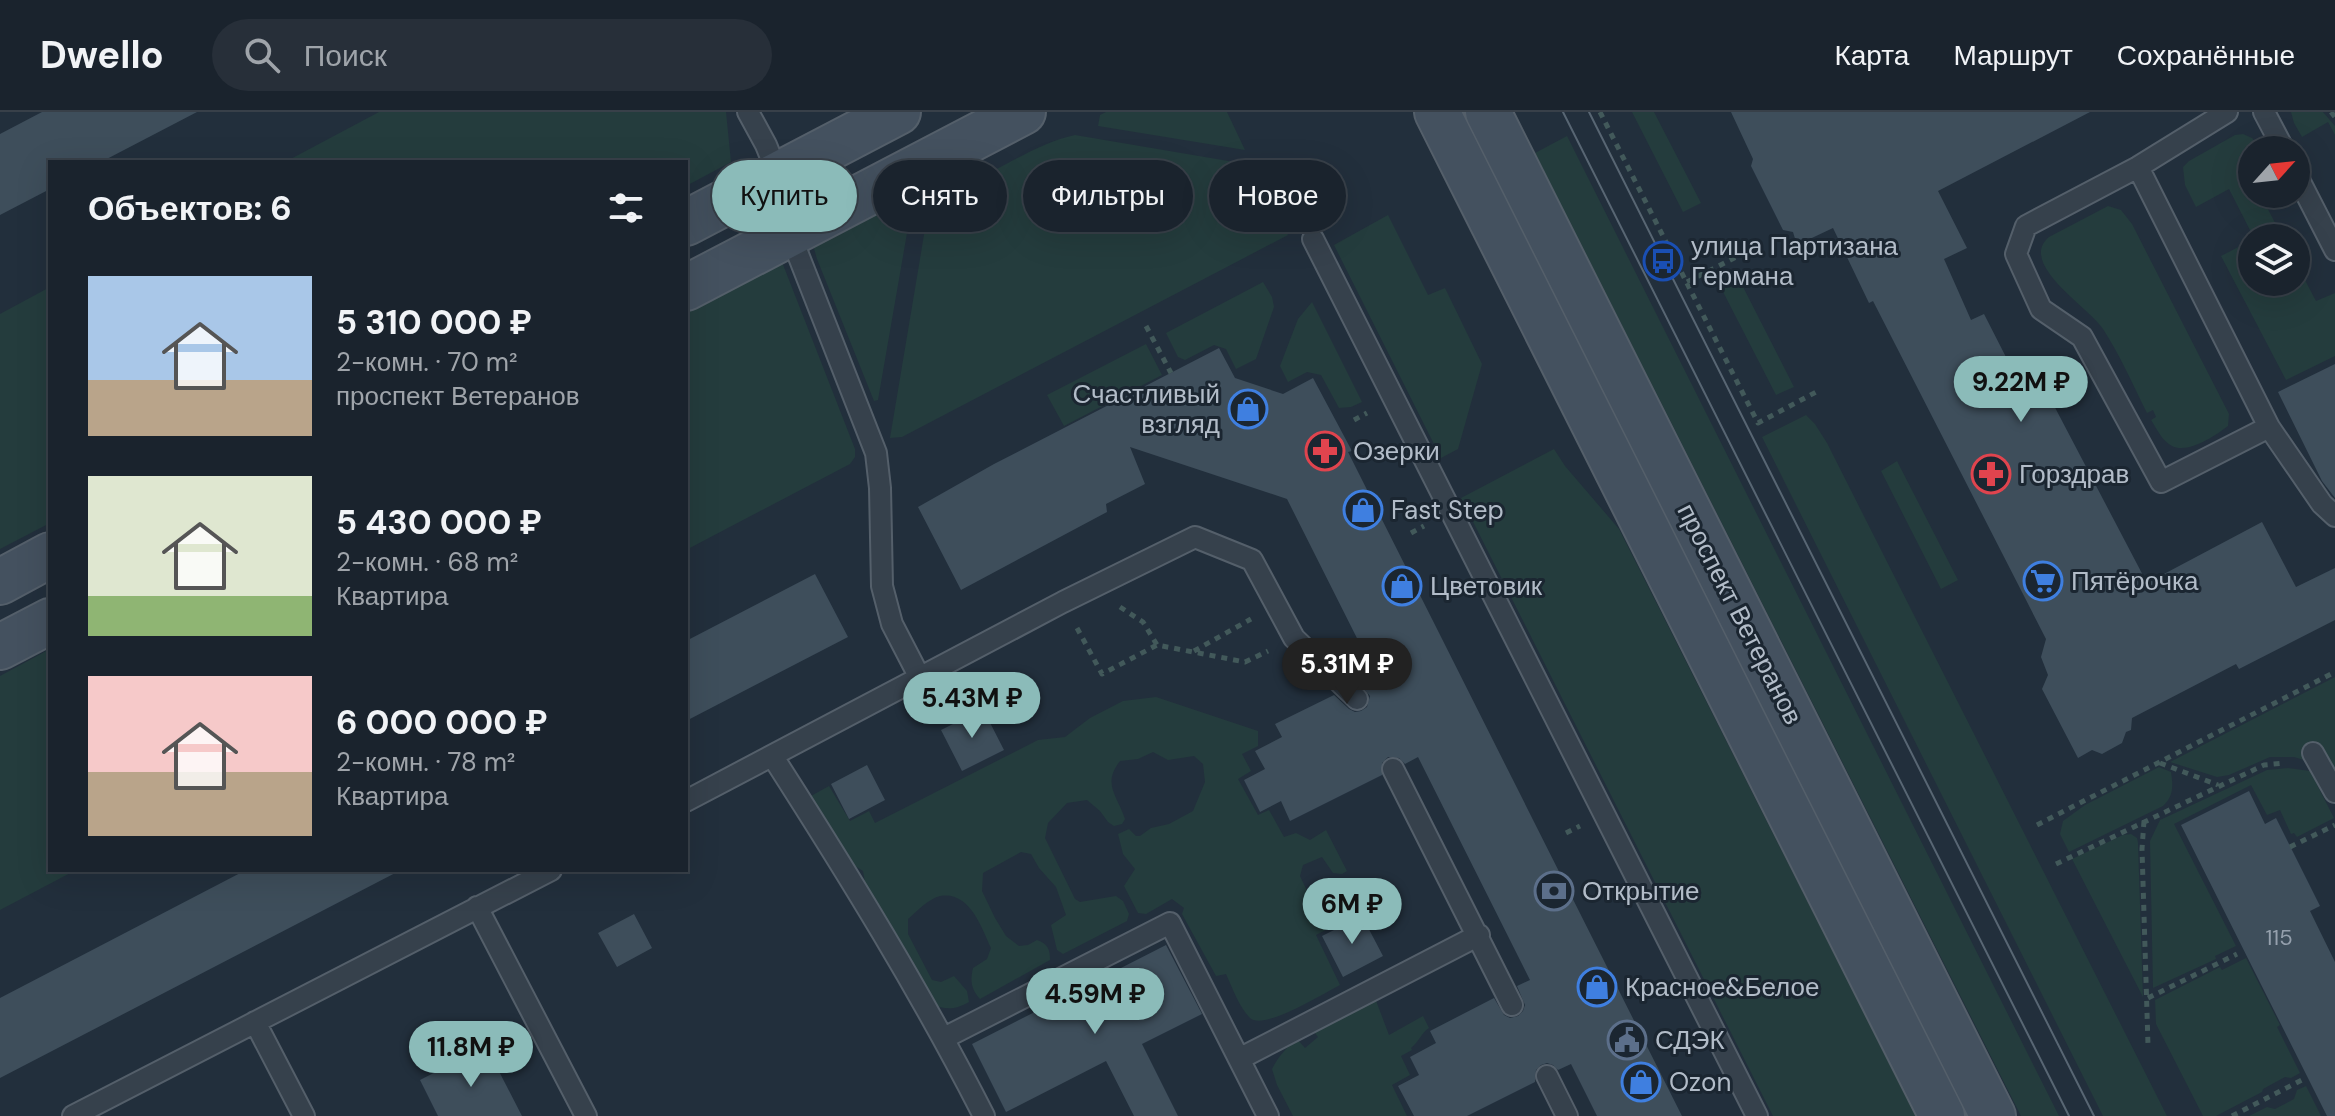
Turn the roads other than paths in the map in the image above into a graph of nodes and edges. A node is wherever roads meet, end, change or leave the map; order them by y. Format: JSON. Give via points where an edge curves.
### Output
{"nodes":[{"id":1,"x":748,"y":112,"type":"edge"},
{"id":2,"x":898,"y":112,"type":"edge"},
{"id":3,"x":1023,"y":112,"type":"edge"},
{"id":4,"x":1437,"y":112,"type":"edge"},
{"id":5,"x":1488,"y":112,"type":"edge"},
{"id":6,"x":2227,"y":112,"type":"edge"},
{"id":7,"x":2264,"y":112,"type":"edge"},
{"id":8,"x":2277,"y":136,"type":"edge"},
{"id":9,"x":772,"y":160,"type":"edge"},
{"id":10,"x":807,"y":160,"type":"edge"},
{"id":11,"x":2138,"y":167,"type":"junction"},
{"id":12,"x":2310,"y":201,"type":"edge"},
{"id":13,"x":712,"y":209,"type":"edge"},
{"id":14,"x":688,"y":222,"type":"edge"},
{"id":15,"x":790,"y":234,"type":"junction"},
{"id":16,"x":1313,"y":239,"type":"dead end"},
{"id":17,"x":2335,"y":250,"type":"edge"},
{"id":18,"x":688,"y":287,"type":"edge"},
{"id":19,"x":2269,"y":427,"type":"junction"},
{"id":20,"x":2335,"y":516,"type":"edge"},
{"id":21,"x":48,"y":556,"type":"edge"},
{"id":22,"x":0,"y":582,"type":"edge"},
{"id":23,"x":48,"y":622,"type":"edge"},
{"id":24,"x":0,"y":647,"type":"edge"},
{"id":25,"x":920,"y":678,"type":"junction"},
{"id":26,"x":1357,"y":699,"type":"dead end"},
{"id":27,"x":773,"y":757,"type":"junction"},
{"id":28,"x":2317,"y":760,"type":"road end"},
{"id":29,"x":1393,"y":769,"type":"dead end"},
{"id":30,"x":2335,"y":792,"type":"edge"},
{"id":31,"x":688,"y":800,"type":"edge"},
{"id":32,"x":547,"y":872,"type":"edge"},
{"id":33,"x":477,"y":907,"type":"junction"},
{"id":34,"x":1479,"y":935,"type":"junction"},
{"id":35,"x":1512,"y":1005,"type":"dead end"},
{"id":36,"x":255,"y":1022,"type":"junction"},
{"id":37,"x":944,"y":1038,"type":"junction"},
{"id":38,"x":1239,"y":1059,"type":"junction"},
{"id":39,"x":1547,"y":1076,"type":"dead end"},
{"id":40,"x":73,"y":1116,"type":"edge"},
{"id":41,"x":304,"y":1116,"type":"edge"},
{"id":42,"x":586,"y":1116,"type":"edge"},
{"id":43,"x":984,"y":1116,"type":"edge"},
{"id":44,"x":1268,"y":1116,"type":"edge"},
{"id":45,"x":1567,"y":1116,"type":"edge"},
{"id":46,"x":1757,"y":1116,"type":"edge"},
{"id":47,"x":1942,"y":1116,"type":"edge"},
{"id":48,"x":1993,"y":1116,"type":"edge"}],
"edges":[{"from":1,"to":9,"type":"lane"},
{"from":2,"to":10,"type":"main road"},
{"from":3,"to":15,"type":"main road"},
{"from":4,"to":47,"type":"main road","name":"проспект Ветеранов"},
{"from":5,"to":48,"type":"main road","name":"проспект Ветеранов"},
{"from":6,"to":11,"type":"lane"},
{"from":7,"to":8,"type":"lane"},
{"from":11,"to":19,"type":"lane"},
{"from":11,"to":19,"type":"lane","via":[[2026,226],[2016,254],[2041,309],[2082,337],[2161,482]]},
{"from":12,"to":17,"type":"lane"},
{"from":13,"to":14,"type":"main road"},
{"from":15,"to":18,"type":"main road"},
{"from":15,"to":25,"type":"lane","via":[[876,453],[882,586],[892,624]]},
{"from":16,"to":46,"type":"lane"},
{"from":19,"to":20,"type":"lane"},
{"from":21,"to":22,"type":"main road"},
{"from":23,"to":24,"type":"main road"},
{"from":25,"to":26,"type":"lane","via":[[1195,537],[1252,560],[1294,638]]},
{"from":25,"to":27,"type":"lane"},
{"from":27,"to":31,"type":"lane"},
{"from":27,"to":37,"type":"lane"},
{"from":28,"to":30,"type":"lane"},
{"from":29,"to":34,"type":"lane"},
{"from":32,"to":33,"type":"lane"},
{"from":33,"to":36,"type":"lane"},
{"from":33,"to":42,"type":"lane"},
{"from":34,"to":35,"type":"lane"},
{"from":34,"to":38,"type":"lane"},
{"from":36,"to":40,"type":"lane"},
{"from":36,"to":41,"type":"lane"},
{"from":37,"to":38,"type":"lane","via":[[1170,923]]},
{"from":37,"to":43,"type":"lane"},
{"from":38,"to":44,"type":"lane"},
{"from":39,"to":45,"type":"lane"}]}
